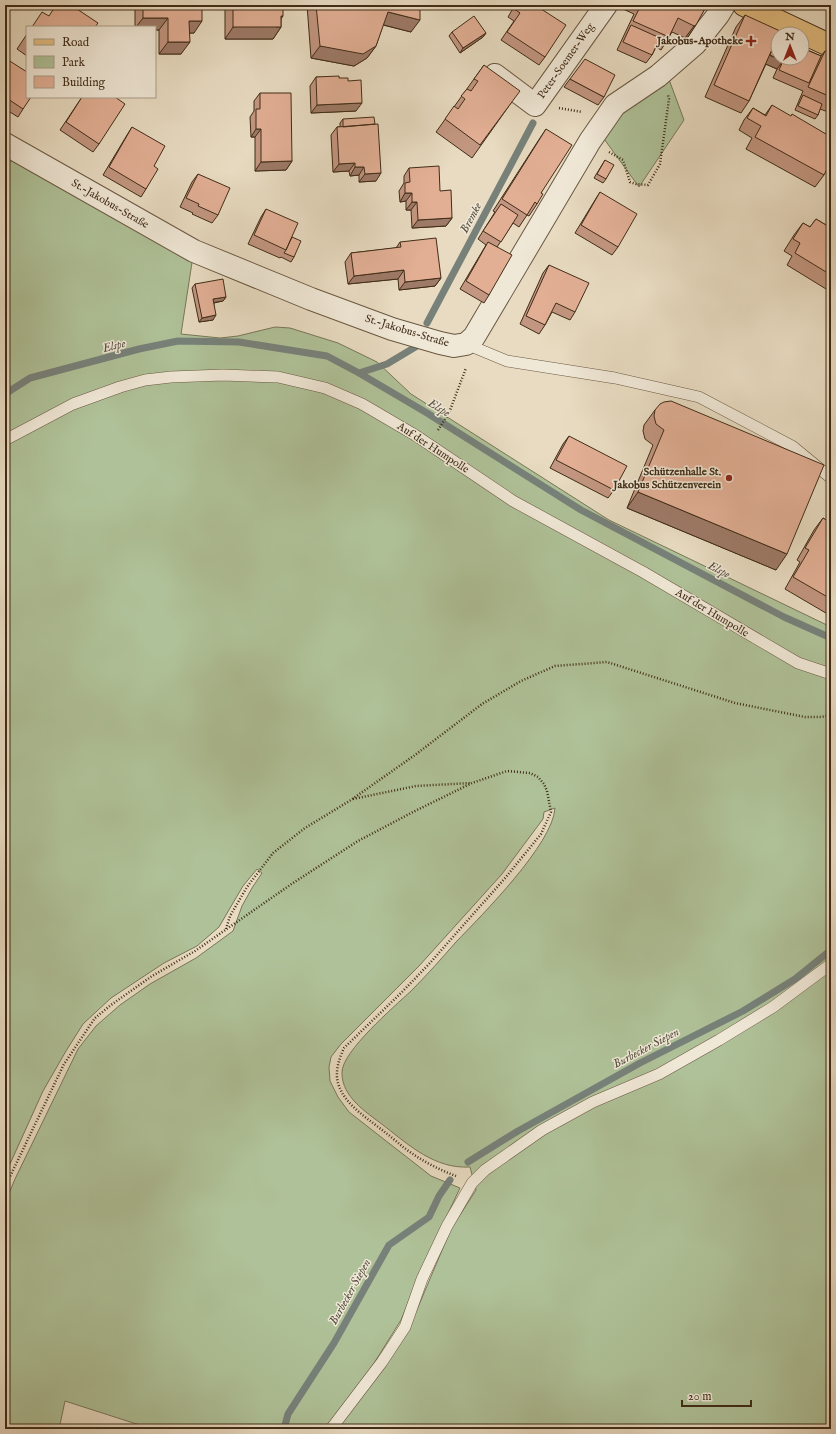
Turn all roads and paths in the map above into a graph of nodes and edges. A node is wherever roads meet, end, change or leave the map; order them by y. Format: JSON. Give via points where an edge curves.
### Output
{"nodes":[{"id":1,"x":606,"y":5,"type":"edge"},
{"id":2,"x":724,"y":5,"type":"edge"},
{"id":3,"x":744,"y":5,"type":"edge"},
{"id":4,"x":831,"y":46,"type":"edge"},
{"id":5,"x":486,"y":68,"type":"edge"},
{"id":6,"x":658,"y":76,"type":"junction"},
{"id":7,"x":535,"y":105,"type":"junction"},
{"id":8,"x":605,"y":118,"type":"junction"},
{"id":9,"x":590,"y":141,"type":"junction"},
{"id":10,"x":5,"y":144,"type":"edge"},
{"id":11,"x":466,"y":344,"type":"junction"},
{"id":12,"x":446,"y":418,"type":"dead end"},
{"id":13,"x":5,"y":440,"type":"edge"},
{"id":14,"x":831,"y":478,"type":"edge"},
{"id":15,"x":831,"y":674,"type":"edge"},
{"id":16,"x":831,"y":716,"type":"edge"},
{"id":17,"x":472,"y":783,"type":"junction"},
{"id":18,"x":351,"y":800,"type":"junction"},
{"id":19,"x":226,"y":930,"type":"junction"},
{"id":20,"x":831,"y":964,"type":"edge"},
{"id":21,"x":472,"y":1184,"type":"junction"},
{"id":22,"x":5,"y":1187,"type":"edge"},
{"id":23,"x":331,"y":1429,"type":"edge"}],
"edges":[{"from":1,"to":7,"type":"street","name":"Peter-Soemer-Weg"},
{"from":2,"to":6,"type":"street","via":[[695,44]]},
{"from":3,"to":4,"type":"main road"},
{"from":5,"to":7,"type":"street","name":"Peter-Soemer-Weg"},
{"from":6,"to":8,"type":"street","via":[[615,105]]},
{"from":6,"to":9,"type":"path","via":[[666,87],[669,99],[660,164],[648,185],[630,182],[623,160]]},
{"from":7,"to":8,"type":"path"},
{"from":8,"to":9,"type":"street"},
{"from":9,"to":11,"type":"street","via":[[474,337]]},
{"from":10,"to":11,"type":"street","name":"St.-Jakobus-Straße","via":[[194,251],[392,329],[454,346]]},
{"from":11,"to":12,"type":"path","via":[[468,362]]},
{"from":11,"to":14,"type":"lane","via":[[507,361],[615,378],[699,397],[792,446]]},
{"from":13,"to":15,"type":"lane","name":"Auf der Humpolle","via":[[73,404],[120,386],[145,380],[223,375],[278,377],[325,388],[362,404],[402,427],[513,501],[642,572],[798,663]]},
{"from":16,"to":18,"type":"path","via":[[805,717],[735,703],[607,662],[555,666],[521,681],[482,704]]},
{"from":17,"to":18,"type":"path","via":[[416,786]]},
{"from":17,"to":19,"type":"path","via":[[358,842]]},
{"from":17,"to":21,"type":"path","via":[[507,771],[530,773],[538,777],[547,791],[551,812],[547,823],[506,878],[430,963],[344,1048],[337,1072],[338,1085],[355,1108],[410,1152]]},
{"from":18,"to":19,"type":"path","via":[[305,828],[273,853],[247,887],[230,916]]},
{"from":19,"to":22,"type":"path","via":[[152,976],[95,1018],[64,1064]]},
{"from":20,"to":21,"type":"lane","via":[[773,1007],[719,1040],[659,1074],[593,1102],[542,1130],[485,1170]]},
{"from":21,"to":23,"type":"lane","via":[[447,1226],[425,1272],[405,1327]]}]}
